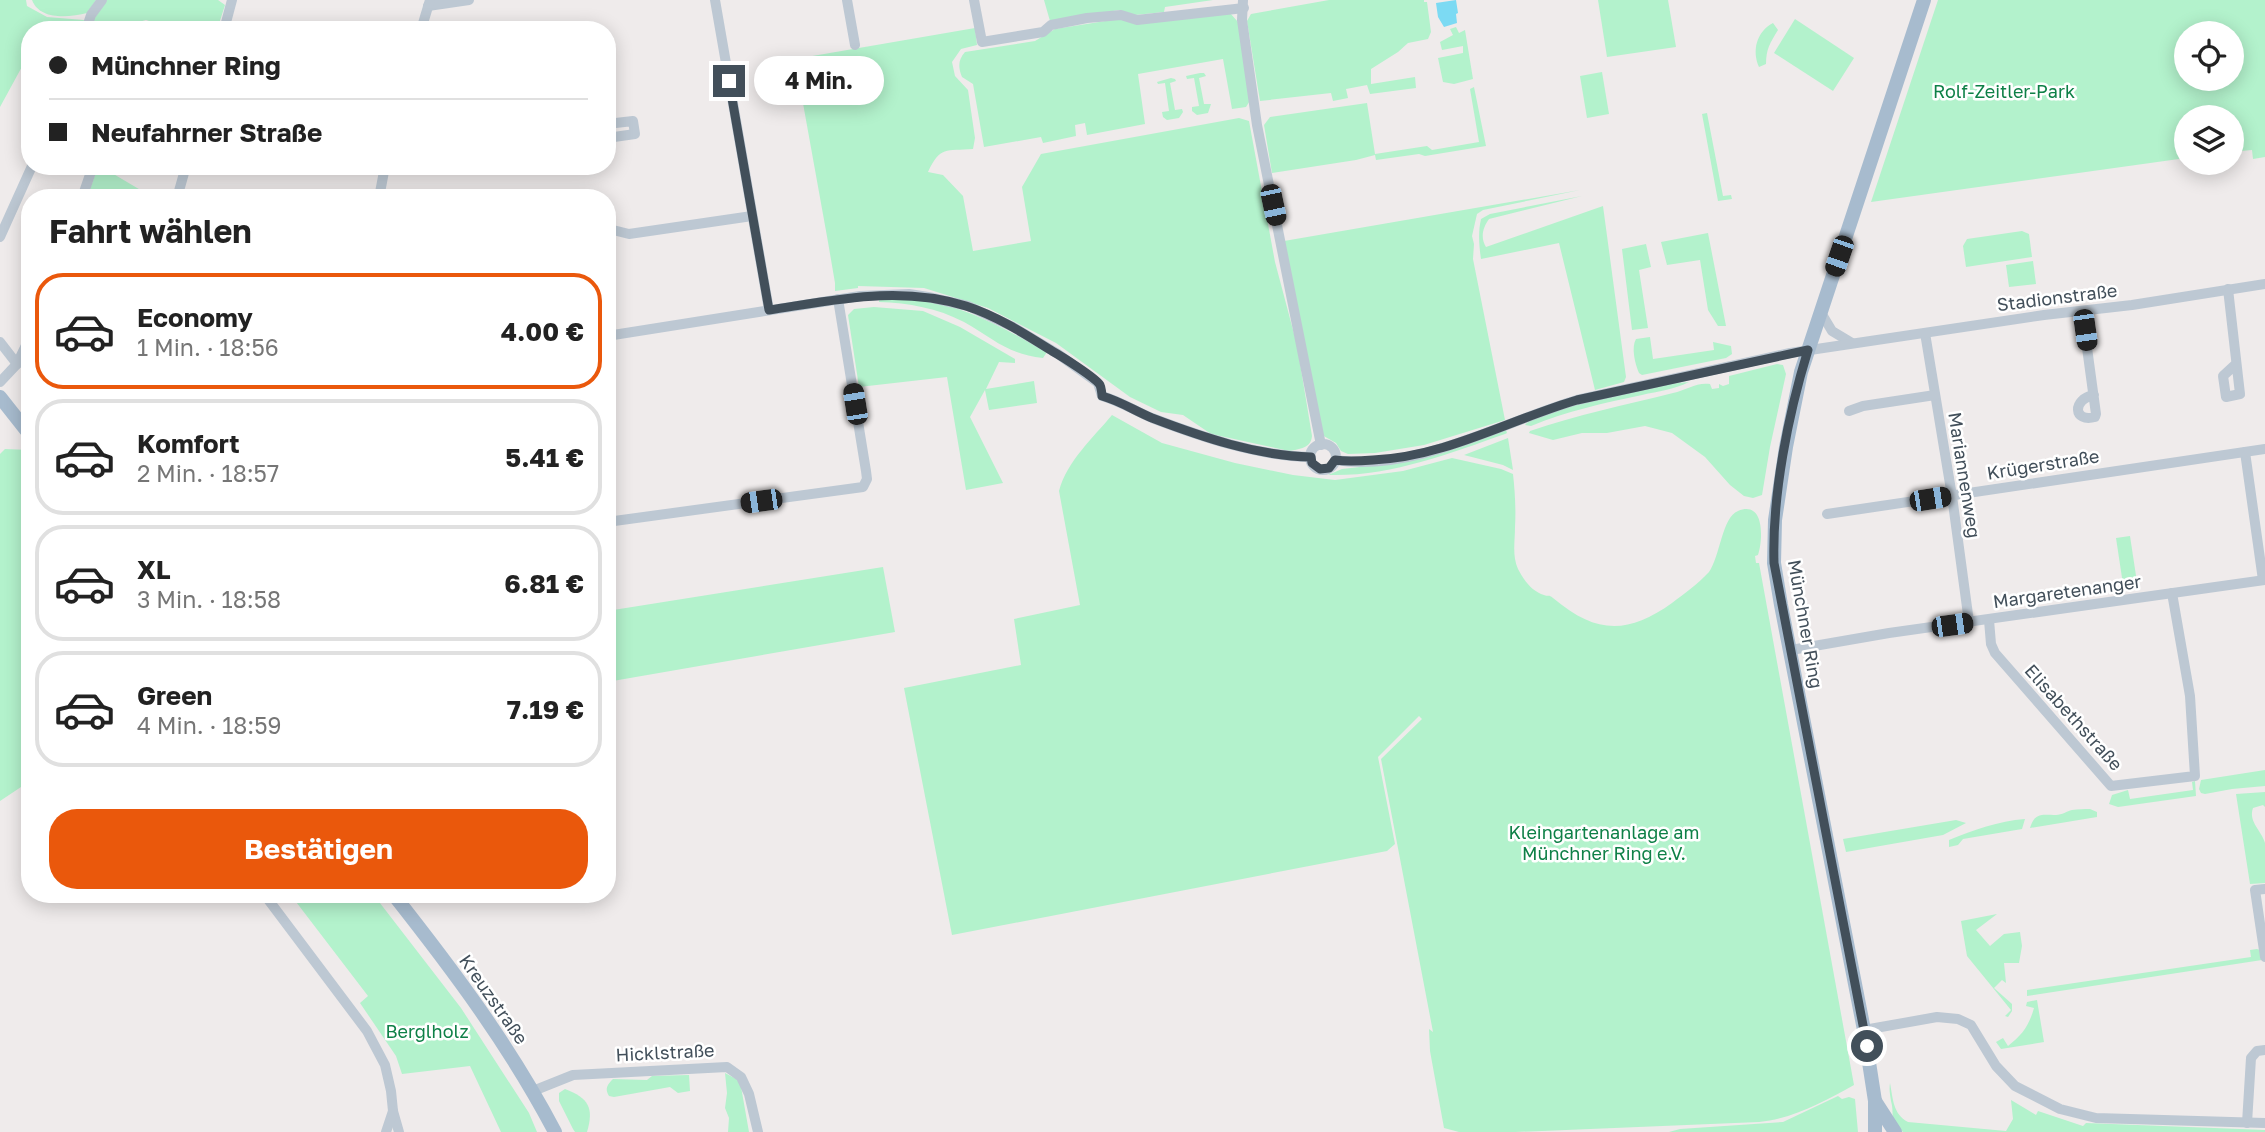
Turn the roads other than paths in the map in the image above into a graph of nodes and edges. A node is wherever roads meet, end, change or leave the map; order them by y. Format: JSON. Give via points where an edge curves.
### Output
{"nodes":[{"id":1,"x":102,"y":0,"type":"edge"},
{"id":2,"x":231,"y":0,"type":"edge"},
{"id":3,"x":469,"y":0,"type":"edge"},
{"id":4,"x":715,"y":0,"type":"edge"},
{"id":5,"x":847,"y":0,"type":"edge"},
{"id":6,"x":974,"y":0,"type":"edge"},
{"id":7,"x":1924,"y":0,"type":"edge"},
{"id":8,"x":429,"y":3,"type":"edge"},
{"id":9,"x":1244,"y":4,"type":"edge"},
{"id":10,"x":89,"y":21,"type":"edge"},
{"id":11,"x":226,"y":21,"type":"edge"},
{"id":12,"x":424,"y":21,"type":"edge"},
{"id":13,"x":855,"y":46,"type":"dead end"},
{"id":14,"x":616,"y":123,"type":"edge"},
{"id":15,"x":616,"y":137,"type":"edge"},
{"id":16,"x":21,"y":190,"type":"edge"},
{"id":17,"x":752,"y":216,"type":"junction"},
{"id":18,"x":616,"y":230,"type":"edge"},
{"id":19,"x":0,"y":237,"type":"edge"},
{"id":20,"x":2265,"y":284,"type":"edge"},
{"id":21,"x":2228,"y":289,"type":"junction"},
{"id":22,"x":838,"y":299,"type":"junction"},
{"id":23,"x":769,"y":310,"type":"junction"},
{"id":24,"x":1820,"y":312,"type":"junction"},
{"id":25,"x":2082,"y":312,"type":"junction"},
{"id":26,"x":1926,"y":333,"type":"junction"},
{"id":27,"x":616,"y":335,"type":"edge"},
{"id":28,"x":0,"y":342,"type":"edge"},
{"id":29,"x":1852,"y":343,"type":"junction"},
{"id":30,"x":1808,"y":350,"type":"junction"},
{"id":31,"x":21,"y":354,"type":"edge"},
{"id":32,"x":16,"y":364,"type":"junction"},
{"id":33,"x":2236,"y":364,"type":"dead end"},
{"id":34,"x":0,"y":382,"type":"edge"},
{"id":35,"x":2094,"y":394,"type":"dead end"},
{"id":36,"x":1935,"y":395,"type":"junction"},
{"id":37,"x":0,"y":397,"type":"edge"},
{"id":38,"x":1849,"y":411,"type":"dead end"},
{"id":39,"x":21,"y":424,"type":"edge"},
{"id":40,"x":1321,"y":444,"type":"junction"},
{"id":41,"x":2265,"y":449,"type":"edge"},
{"id":42,"x":2245,"y":452,"type":"junction"},
{"id":43,"x":1311,"y":457,"type":"junction"},
{"id":44,"x":1335,"y":460,"type":"junction"},
{"id":45,"x":1952,"y":496,"type":"junction"},
{"id":46,"x":1827,"y":514,"type":"dead end"},
{"id":47,"x":616,"y":521,"type":"edge"},
{"id":48,"x":2264,"y":580,"type":"edge"},
{"id":49,"x":2172,"y":593,"type":"junction"},
{"id":50,"x":1989,"y":620,"type":"junction"},
{"id":51,"x":1969,"y":622,"type":"junction"},
{"id":52,"x":1791,"y":650,"type":"junction"},
{"id":53,"x":2265,"y":889,"type":"edge"},
{"id":54,"x":271,"y":903,"type":"edge"},
{"id":55,"x":400,"y":903,"type":"edge"},
{"id":56,"x":2265,"y":957,"type":"edge"},
{"id":57,"x":1864,"y":1030,"type":"junction"},
{"id":58,"x":2265,"y":1050,"type":"edge"},
{"id":59,"x":533,"y":1091,"type":"junction"},
{"id":60,"x":1875,"y":1101,"type":"junction"},
{"id":61,"x":2248,"y":1123,"type":"junction"},
{"id":62,"x":2265,"y":1123,"type":"edge"},
{"id":63,"x":1893,"y":1130,"type":"edge"},
{"id":64,"x":390,"y":1132,"type":"edge"},
{"id":65,"x":555,"y":1132,"type":"edge"},
{"id":66,"x":758,"y":1132,"type":"edge"},
{"id":67,"x":1875,"y":1132,"type":"edge"}],
"edges":[{"from":1,"to":10,"type":"street"},
{"from":2,"to":11,"type":"street"},
{"from":3,"to":8,"type":"street"},
{"from":4,"to":17,"type":"street"},
{"from":5,"to":13,"type":"street"},
{"from":6,"to":9,"type":"street","via":[[982,42],[1043,32],[1051,25],[1087,18],[1121,15],[1137,19]]},
{"from":7,"to":24,"type":"main road","name":"Münchner Ring"},
{"from":8,"to":12,"type":"street"},
{"from":9,"to":40,"type":"street","via":[[1242,20],[1256,125]]},
{"from":14,"to":15,"type":"street","via":[[633,121],[635,134]]},
{"from":16,"to":19,"type":"street"},
{"from":17,"to":18,"type":"street","via":[[629,233]]},
{"from":17,"to":23,"type":"street"},
{"from":20,"to":21,"type":"street","name":"Stadionstraße"},
{"from":21,"to":25,"type":"street","name":"Stadionstraße"},
{"from":21,"to":33,"type":"street"},
{"from":22,"to":23,"type":"street"},
{"from":22,"to":43,"type":"street","name":"Stadionstraße","via":[[909,294],[968,306],[1058,354],[1098,383],[1102,396],[1232,445]]},
{"from":22,"to":47,"type":"street","via":[[866,484]]},
{"from":23,"to":27,"type":"street"},
{"from":24,"to":29,"type":"street","via":[[1832,331]]},
{"from":24,"to":30,"type":"main road","name":"Münchner Ring"},
{"from":25,"to":26,"type":"street","name":"Stadionstraße"},
{"from":25,"to":35,"type":"street"},
{"from":26,"to":29,"type":"street","name":"Stadionstraße"},
{"from":26,"to":36,"type":"street","name":"Mariannenweg"},
{"from":28,"to":32,"type":"street"},
{"from":29,"to":30,"type":"street","name":"Stadionstraße"},
{"from":30,"to":44,"type":"street","name":"Stadionstraße","via":[[1577,400],[1410,456]]},
{"from":30,"to":52,"type":"main road","name":"Münchner Ring","via":[[1790,422],[1775,520],[1774,563]]},
{"from":31,"to":32,"type":"street"},
{"from":32,"to":34,"type":"street"},
{"from":36,"to":38,"type":"street"},
{"from":36,"to":45,"type":"street","name":"Mariannenweg"},
{"from":37,"to":39,"type":"main road"},
{"from":40,"to":43,"type":"street"},
{"from":40,"to":44,"type":"street","via":[[1332,448]]},
{"from":41,"to":42,"type":"street","name":"Krügerstraße"},
{"from":42,"to":45,"type":"street","name":"Krügerstraße"},
{"from":42,"to":48,"type":"street"},
{"from":43,"to":44,"type":"street","name":"Stadionstraße","via":[[1320,469],[1329,468]]},
{"from":45,"to":46,"type":"street","name":"Krügerstraße"},
{"from":45,"to":51,"type":"street","name":"Mariannenweg"},
{"from":48,"to":49,"type":"street","name":"Margaretenanger"},
{"from":49,"to":50,"type":"street","name":"Margaretenanger"},
{"from":49,"to":50,"type":"street","name":"Elisabethstraße","via":[[2192,715],[2195,776],[2183,778],[2111,786],[1995,653]]},
{"from":50,"to":51,"type":"street","name":"Margaretenanger"},
{"from":51,"to":52,"type":"street","name":"Margaretenanger"},
{"from":52,"to":57,"type":"main road","name":"Münchner Ring"},
{"from":53,"to":56,"type":"street","via":[[2255,890]]},
{"from":54,"to":64,"type":"street","via":[[366,1031],[385,1065],[393,1111]]},
{"from":55,"to":59,"type":"main road","name":"Kreuzstraße","via":[[485,1015]]},
{"from":57,"to":60,"type":"main road","name":"Münchner Ring"},
{"from":57,"to":61,"type":"street","via":[[1937,1017],[1958,1019],[1971,1026],[2015,1086],[2060,1109],[2096,1118]]},
{"from":58,"to":61,"type":"street","via":[[2251,1058]]},
{"from":59,"to":65,"type":"main road","name":"Kreuzstraße"},
{"from":59,"to":66,"type":"street","name":"Hicklstraße","via":[[573,1075],[727,1067],[741,1077]]},
{"from":60,"to":63,"type":"main road","name":"Münchner Ring"},
{"from":60,"to":67,"type":"main road","name":"Münchner Ring"},
{"from":61,"to":62,"type":"street"}]}
